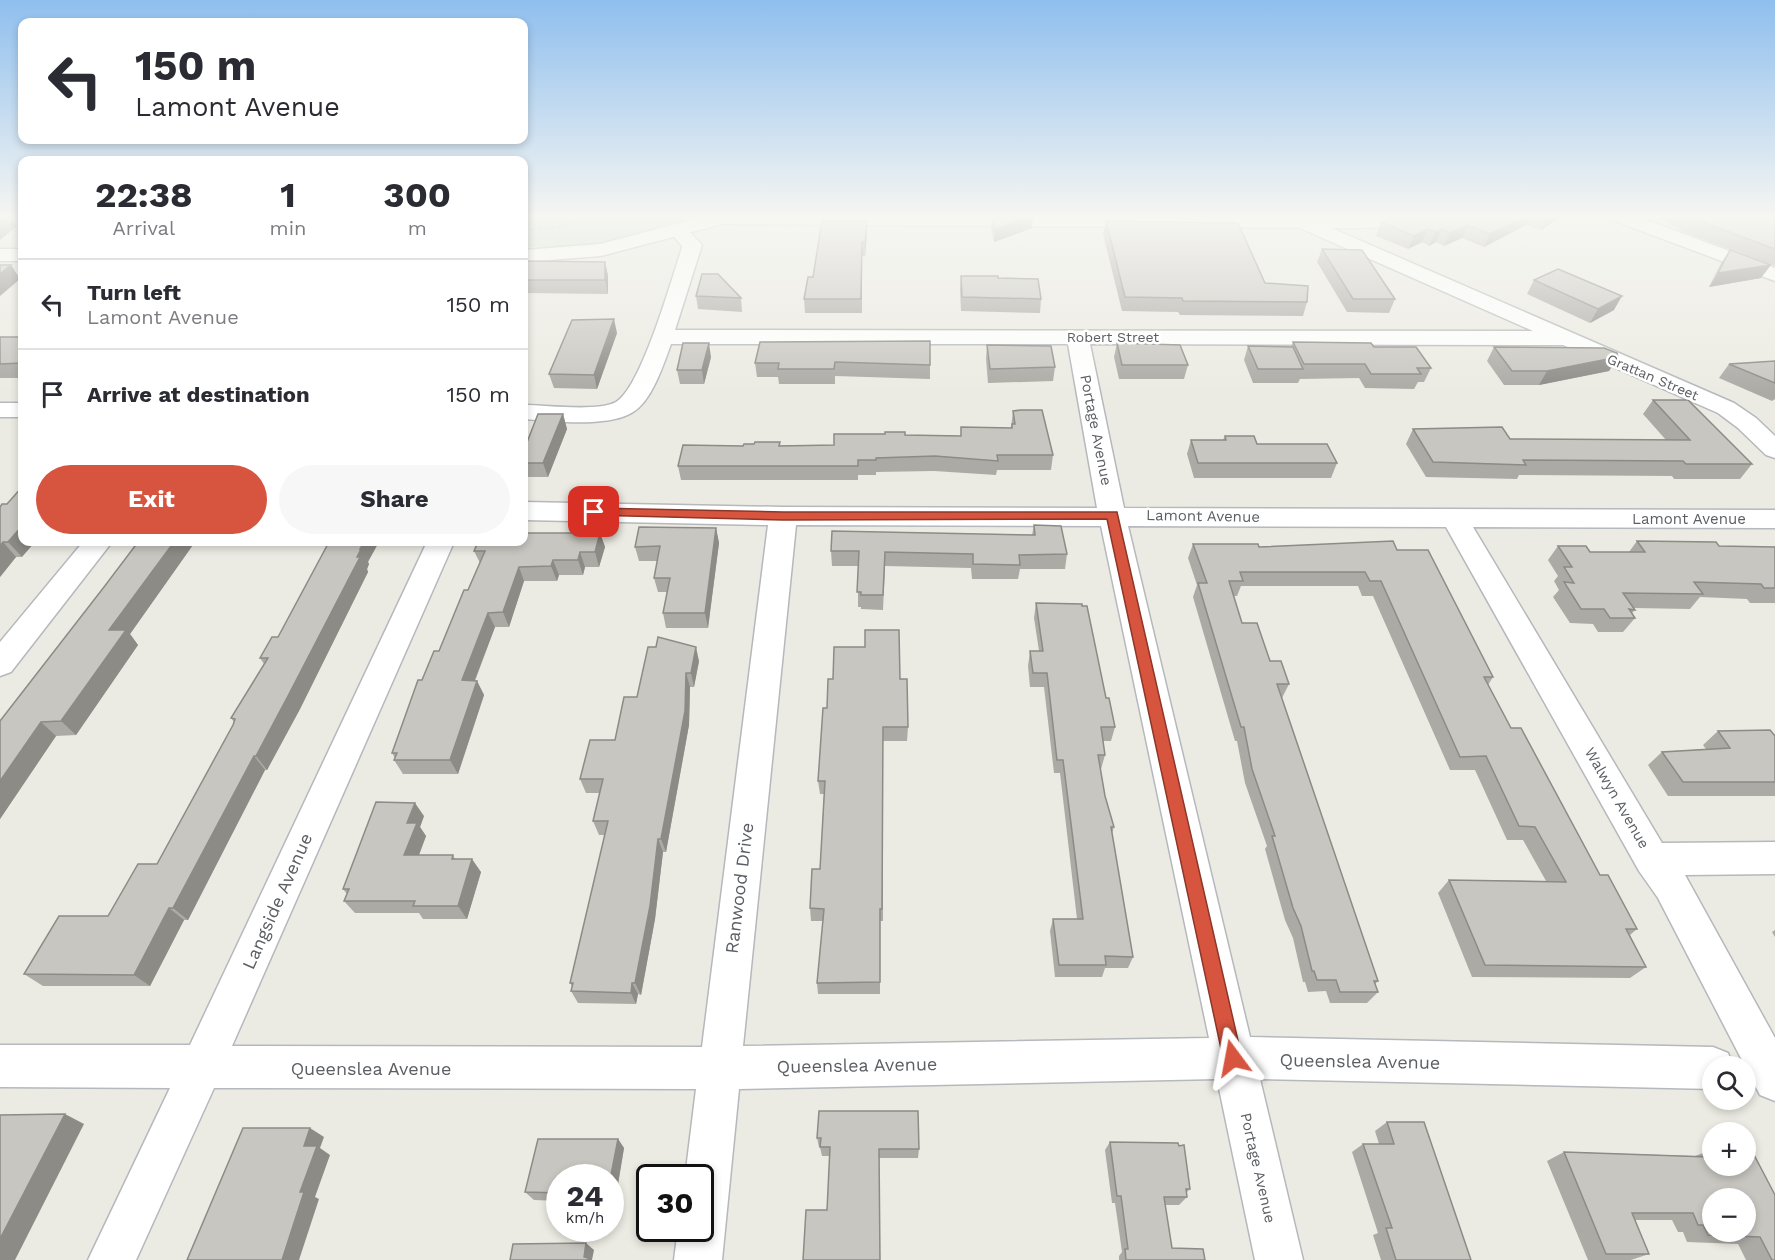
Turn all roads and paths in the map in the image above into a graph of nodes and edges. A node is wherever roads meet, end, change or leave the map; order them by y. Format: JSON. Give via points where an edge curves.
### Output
{"nodes":[{"id":1,"x":683,"y":276,"type":"edge"},
{"id":2,"x":1423,"y":276,"type":"edge"},
{"id":3,"x":663,"y":337,"type":"junction"},
{"id":4,"x":1078,"y":337,"type":"junction"},
{"id":5,"x":1563,"y":338,"type":"junction"},
{"id":6,"x":0,"y":410,"type":"edge"},
{"id":7,"x":18,"y":410,"type":"edge"},
{"id":8,"x":528,"y":412,"type":"edge"},
{"id":9,"x":1775,"y":450,"type":"edge"},
{"id":10,"x":528,"y":511,"type":"edge"},
{"id":11,"x":1112,"y":515,"type":"junction"},
{"id":12,"x":783,"y":516,"type":"junction"},
{"id":13,"x":1454,"y":518,"type":"junction"},
{"id":14,"x":1775,"y":519,"type":"edge"},
{"id":15,"x":95,"y":546,"type":"edge"},
{"id":16,"x":438,"y":546,"type":"edge"},
{"id":17,"x":0,"y":664,"type":"edge"},
{"id":18,"x":1775,"y":858,"type":"edge"},
{"id":19,"x":1652,"y":859,"type":"junction"},
{"id":20,"x":1233,"y":1058,"type":"junction"},
{"id":21,"x":0,"y":1066,"type":"edge"},
{"id":22,"x":201,"y":1068,"type":"junction"},
{"id":23,"x":720,"y":1068,"type":"junction"},
{"id":24,"x":1702,"y":1068,"type":"edge"},
{"id":25,"x":1763,"y":1073,"type":"edge"},
{"id":26,"x":112,"y":1260,"type":"edge"},
{"id":27,"x":698,"y":1260,"type":"edge"},
{"id":28,"x":1279,"y":1260,"type":"edge"}],
"edges":[{"from":1,"to":3,"type":"street"},
{"from":2,"to":5,"type":"street","name":"Grattan Street"},
{"from":3,"to":4,"type":"street","name":"Robert Street"},
{"from":3,"to":8,"type":"street","via":[[636,396],[626,407],[599,413]]},
{"from":4,"to":5,"type":"street","name":"Robert Street"},
{"from":4,"to":11,"type":"street","name":"Portage Avenue"},
{"from":5,"to":9,"type":"street","name":"Grattan Street","via":[[1726,408]]},
{"from":6,"to":7,"type":"street"},
{"from":10,"to":12,"type":"street","name":"Lamont Avenue"},
{"from":11,"to":12,"type":"street","name":"Lamont Avenue"},
{"from":11,"to":13,"type":"street","name":"Lamont Avenue"},
{"from":11,"to":20,"type":"street","name":"Portage Avenue"},
{"from":12,"to":23,"type":"street","name":"Ranwood Drive"},
{"from":13,"to":14,"type":"street","name":"Lamont Avenue"},
{"from":13,"to":19,"type":"street","name":"Walwyn Avenue"},
{"from":15,"to":17,"type":"street"},
{"from":16,"to":22,"type":"street","name":"Langside Avenue"},
{"from":18,"to":19,"type":"street"},
{"from":19,"to":25,"type":"street","name":"Walwyn Avenue","via":[[1671,886]]},
{"from":20,"to":23,"type":"street","name":"Queenslea Avenue"},
{"from":20,"to":24,"type":"street","name":"Queenslea Avenue"},
{"from":20,"to":28,"type":"street","name":"Portage Avenue"},
{"from":21,"to":22,"type":"street","name":"Queenslea Avenue"},
{"from":22,"to":23,"type":"street","name":"Queenslea Avenue"},
{"from":22,"to":26,"type":"street","name":"Langside Avenue"},
{"from":23,"to":27,"type":"street","name":"Ranwood Drive"}]}
